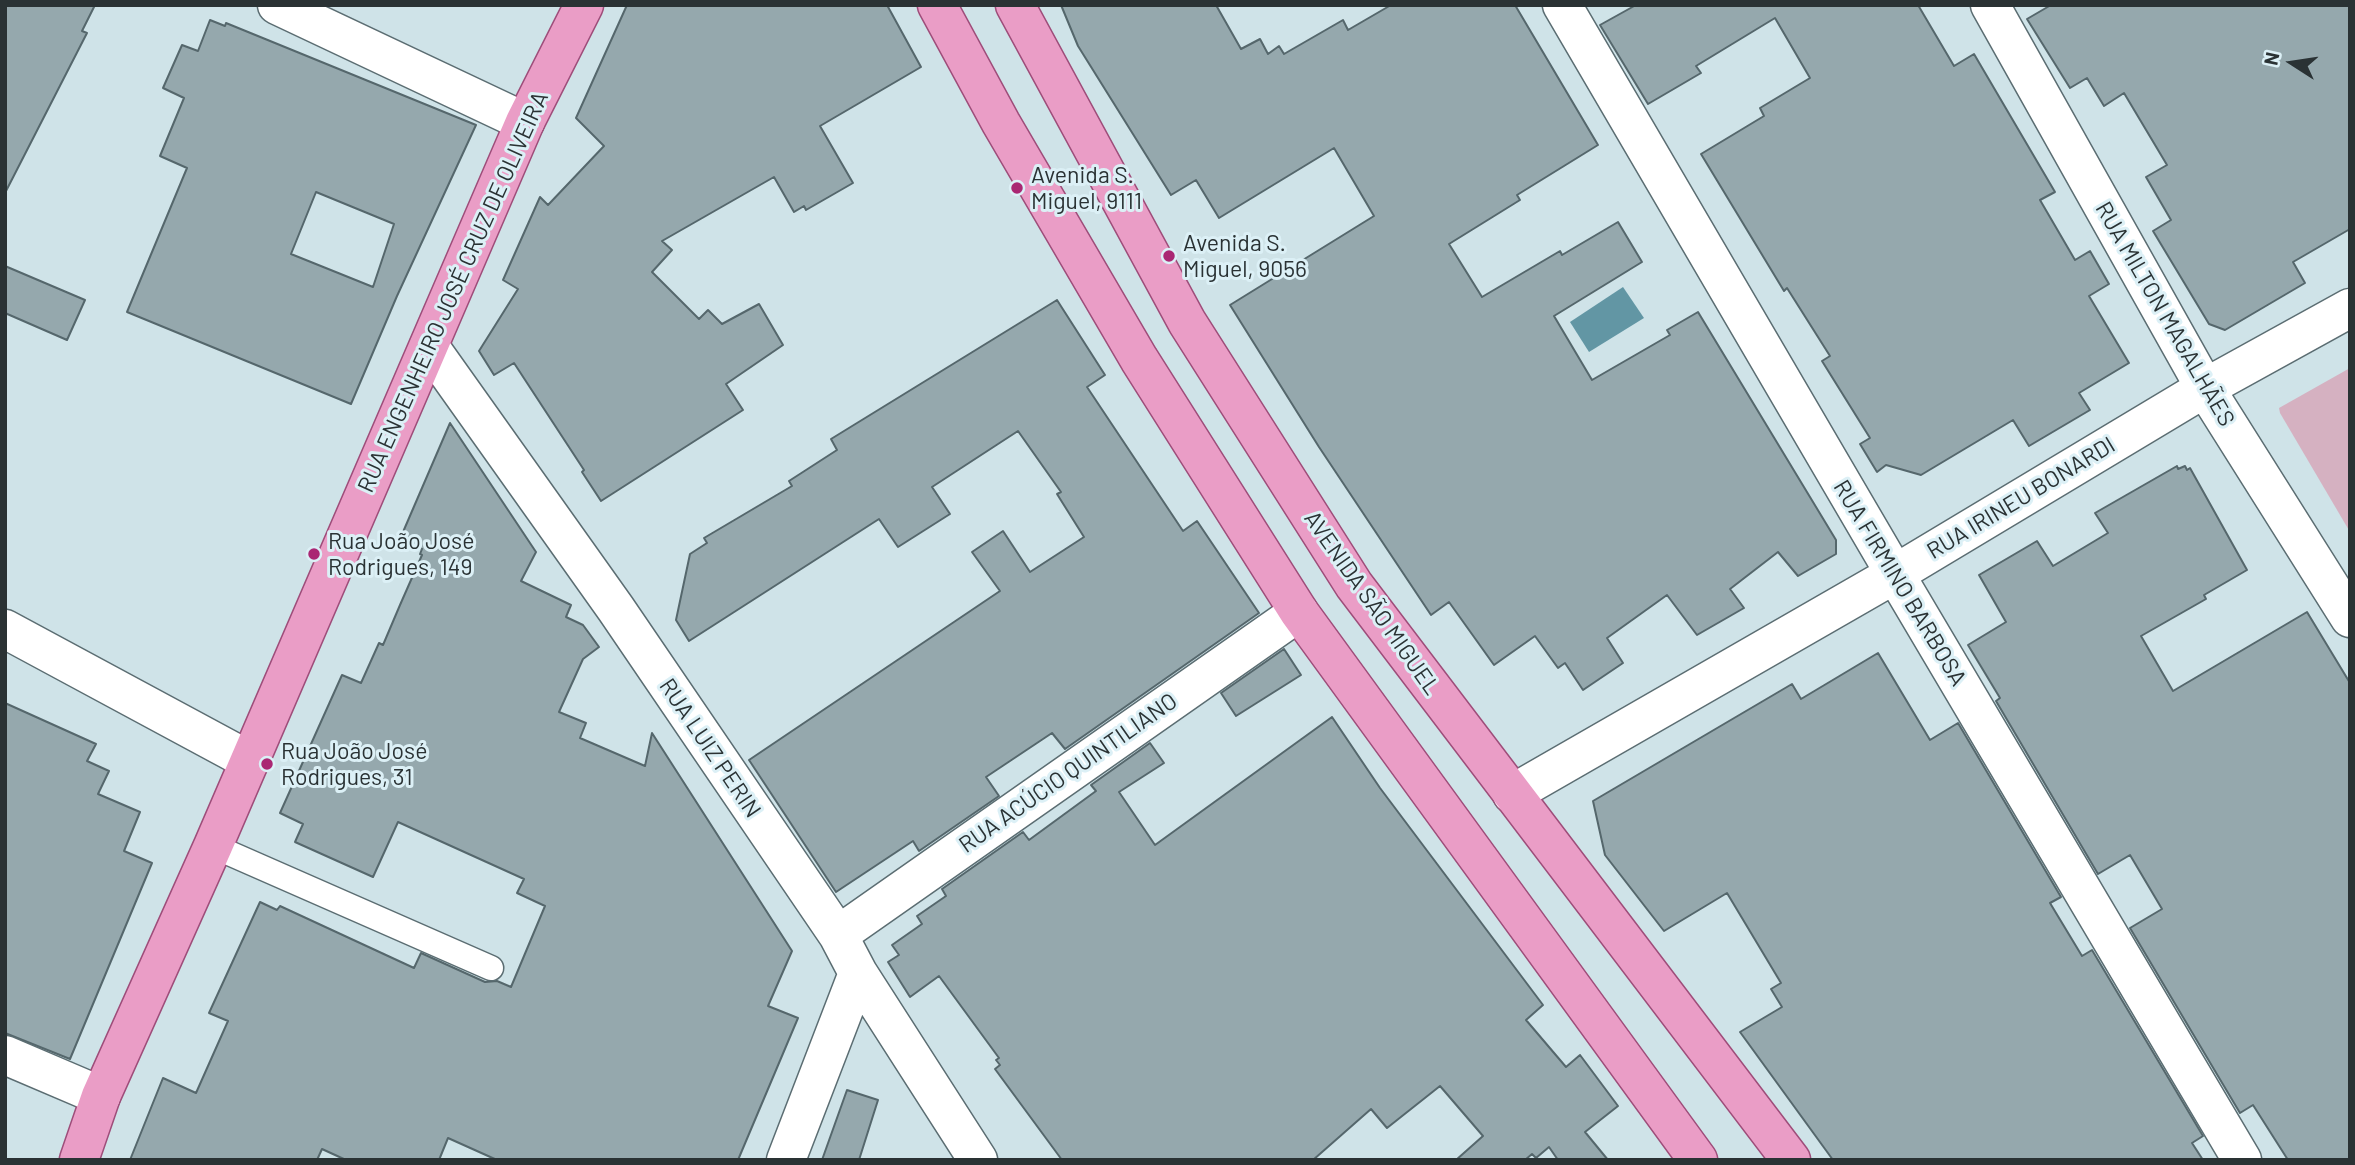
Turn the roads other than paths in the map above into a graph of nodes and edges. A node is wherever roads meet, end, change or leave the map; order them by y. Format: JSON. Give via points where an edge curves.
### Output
{"nodes":[{"id":1,"x":278,"y":5,"type":"edge"},
{"id":2,"x":584,"y":5,"type":"edge"},
{"id":3,"x":937,"y":5,"type":"edge"},
{"id":4,"x":1015,"y":5,"type":"edge"},
{"id":5,"x":1562,"y":5,"type":"edge"},
{"id":6,"x":1990,"y":5,"type":"edge"},
{"id":7,"x":525,"y":122,"type":"junction"},
{"id":8,"x":2350,"y":308,"type":"edge"},
{"id":9,"x":429,"y":346,"type":"junction"},
{"id":10,"x":2205,"y":388,"type":"junction"},
{"id":11,"x":1895,"y":574,"type":"junction"},
{"id":12,"x":1299,"y":612,"type":"junction"},
{"id":13,"x":2350,"y":618,"type":"edge"},
{"id":14,"x":5,"y":629,"type":"edge"},
{"id":15,"x":250,"y":761,"type":"junction"},
{"id":16,"x":1512,"y":794,"type":"junction"},
{"id":17,"x":214,"y":846,"type":"junction"},
{"id":18,"x":838,"y":935,"type":"junction"},
{"id":19,"x":491,"y":968,"type":"dead end"},
{"id":20,"x":858,"y":973,"type":"junction"},
{"id":21,"x":5,"y":1055,"type":"edge"},
{"id":22,"x":101,"y":1096,"type":"junction"},
{"id":23,"x":1697,"y":1159,"type":"edge"},
{"id":24,"x":63,"y":1160,"type":"edge"},
{"id":25,"x":79,"y":1160,"type":"edge"},
{"id":26,"x":786,"y":1160,"type":"edge"},
{"id":27,"x":978,"y":1160,"type":"edge"},
{"id":28,"x":1791,"y":1160,"type":"edge"},
{"id":29,"x":2242,"y":1160,"type":"edge"}],
"edges":[{"from":1,"to":7,"type":"street"},
{"from":2,"to":7,"type":"main road","name":"RUA ENGENHEIRO JOSÉ CRUZ DE OLIVEIRA"},
{"from":3,"to":12,"type":"main road","via":[[1139,359]]},
{"from":4,"to":16,"type":"main road","name":"AVENIDA SÃO MIGUEL","via":[[1187,322],[1354,585]]},
{"from":5,"to":11,"type":"street","name":"RUA FIRMINO BARBOSA"},
{"from":6,"to":10,"type":"street","name":"RUA MILTON MAGALHÃES"},
{"from":7,"to":9,"type":"main road","name":"RUA ENGENHEIRO JOSÉ CRUZ DE OLIVEIRA"},
{"from":8,"to":10,"type":"street","name":"RUA IRINEU BONARDI"},
{"from":9,"to":15,"type":"main road","name":"RUA ENGENHEIRO JOSÉ CRUZ DE OLIVEIRA"},
{"from":9,"to":18,"type":"street","name":"RUA LUIZ PERIN"},
{"from":10,"to":11,"type":"street","name":"RUA IRINEU BONARDI"},
{"from":10,"to":13,"type":"street","name":"RUA MILTON MAGALHÃES"},
{"from":11,"to":16,"type":"street","name":"RUA IRINEU BONARDI"},
{"from":11,"to":29,"type":"street","name":"RUA FIRMINO BARBOSA"},
{"from":12,"to":18,"type":"street","name":"RUA ACÚCIO QUINTILIANO"},
{"from":12,"to":23,"type":"main road"},
{"from":14,"to":15,"type":"street"},
{"from":15,"to":17,"type":"main road","name":"RUA ENGENHEIRO JOSÉ CRUZ DE OLIVEIRA"},
{"from":16,"to":28,"type":"main road","name":"AVENIDA SÃO MIGUEL"},
{"from":17,"to":19,"type":"lane"},
{"from":17,"to":22,"type":"main road","name":"RUA ENGENHEIRO JOSÉ CRUZ DE OLIVEIRA"},
{"from":18,"to":20,"type":"street","name":"RUA LUIZ PERIN"},
{"from":20,"to":26,"type":"street"},
{"from":20,"to":27,"type":"street","name":"RUA LUIZ PERIN"},
{"from":21,"to":22,"type":"street"},
{"from":22,"to":24,"type":"main road"},
{"from":22,"to":25,"type":"main road","name":"RUA ENGENHEIRO JOSÉ CRUZ DE OLIVEIRA"}]}
